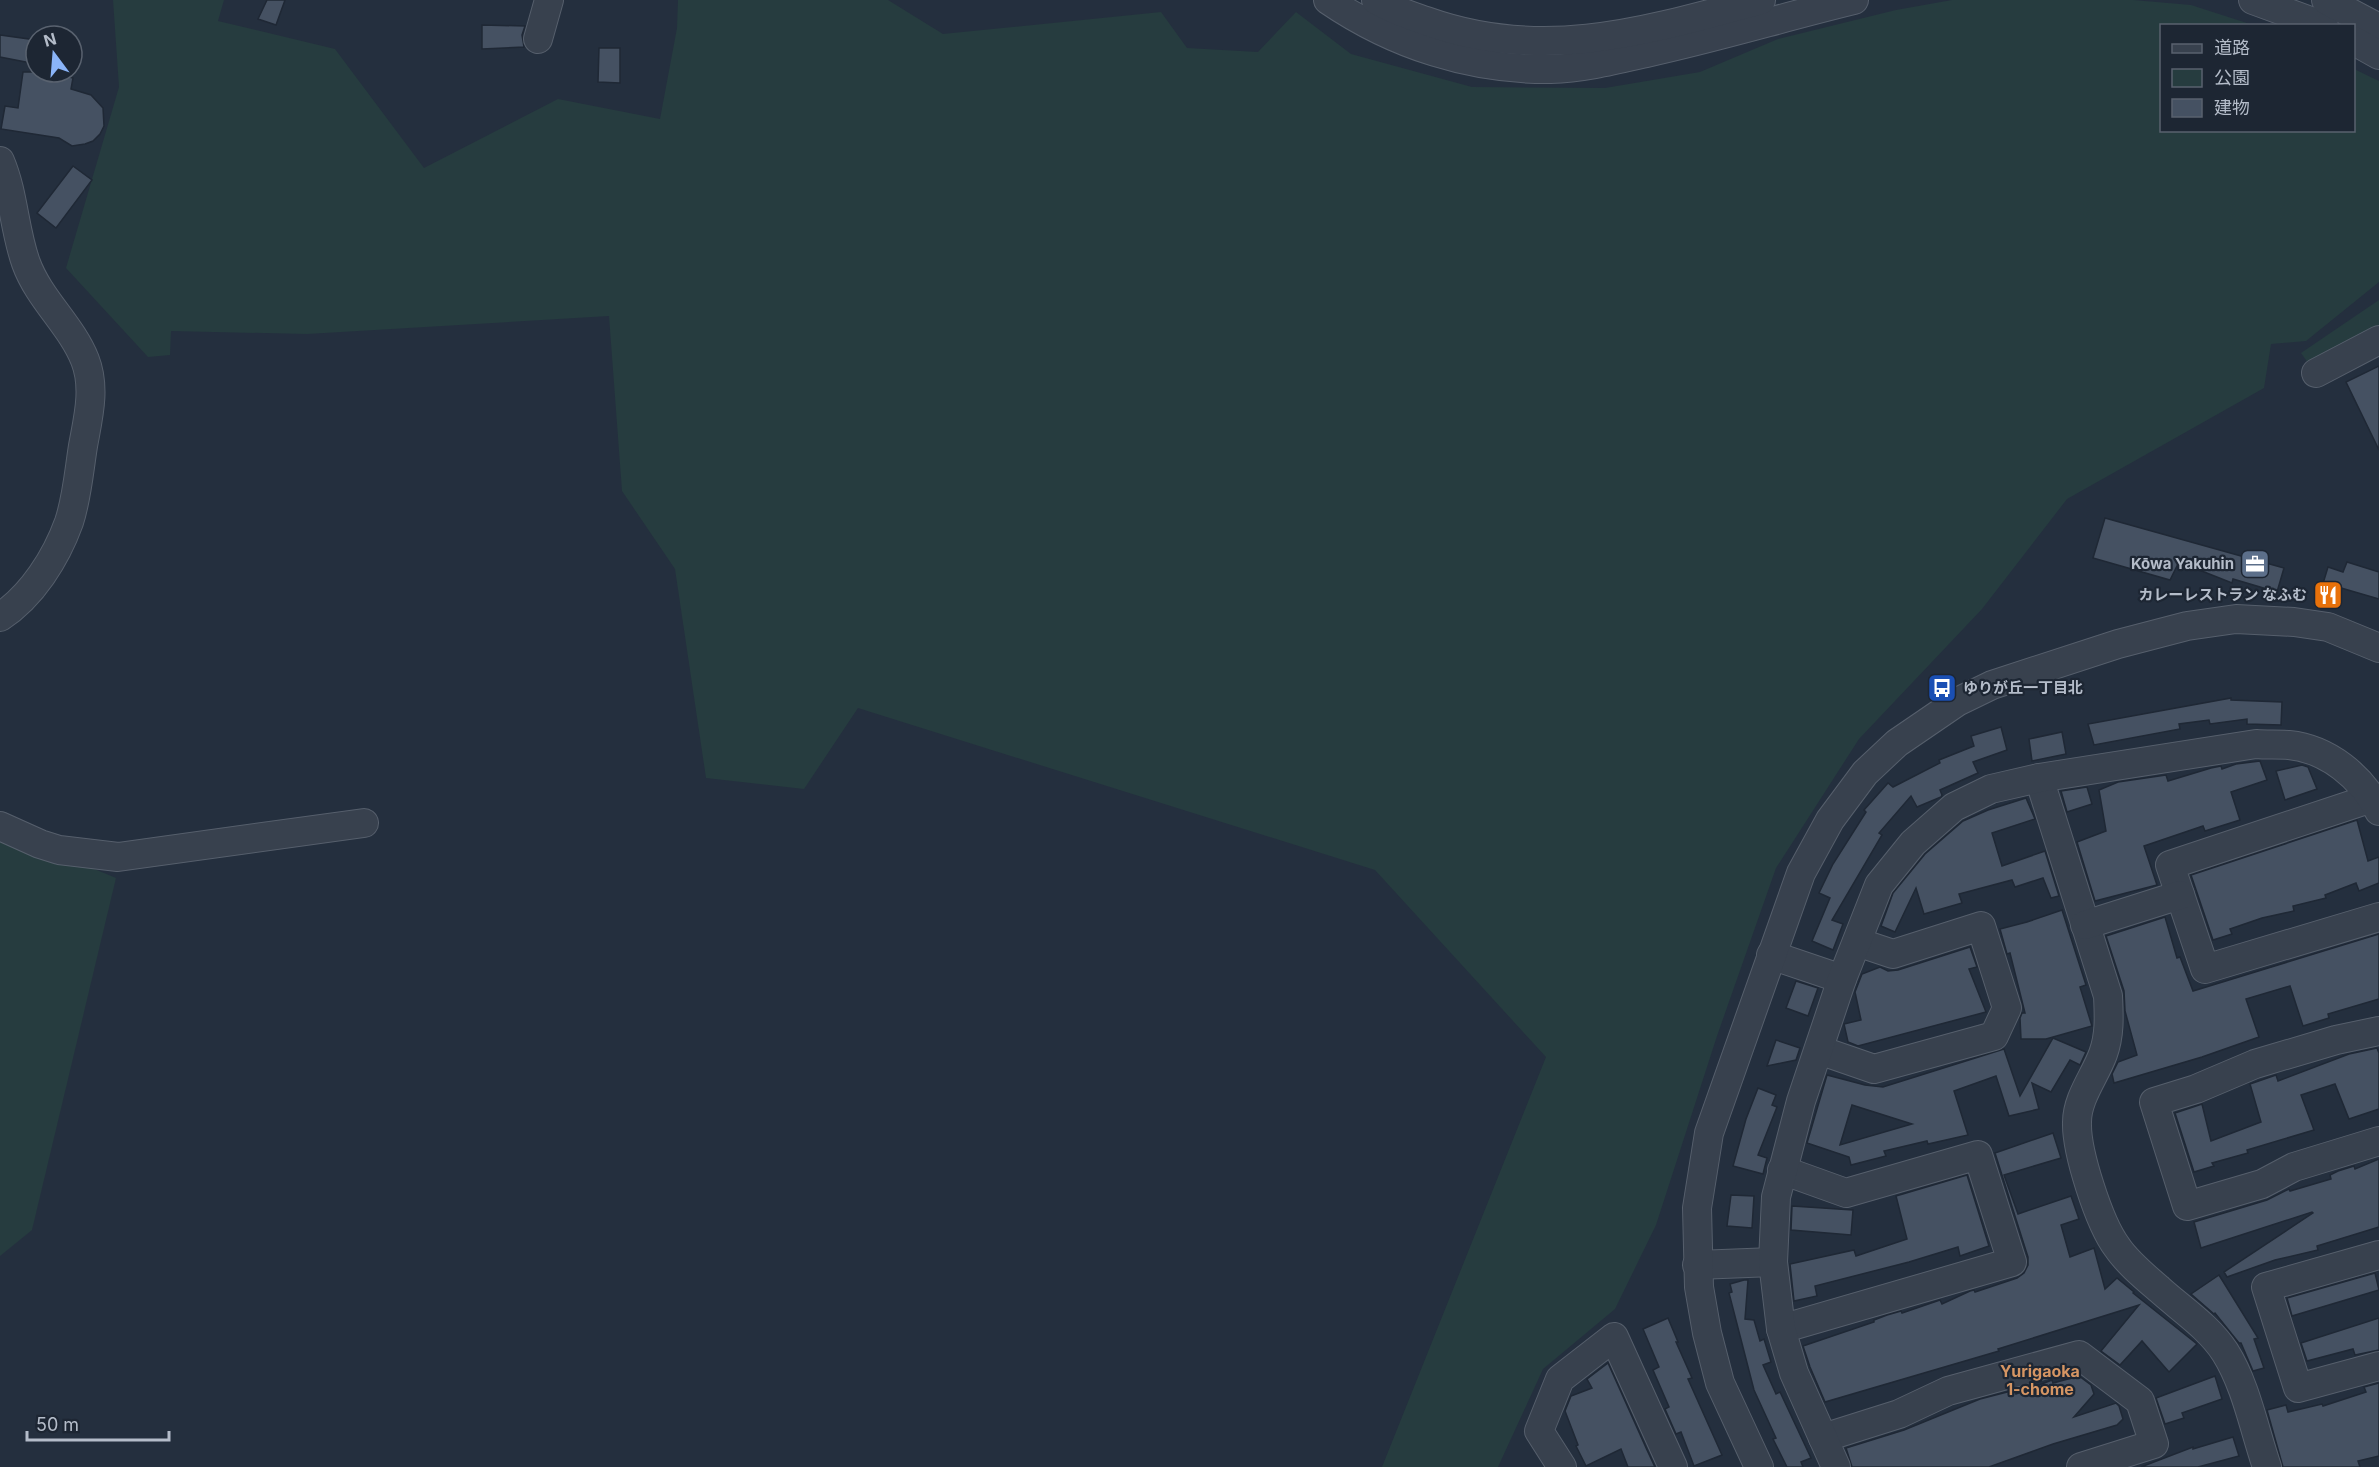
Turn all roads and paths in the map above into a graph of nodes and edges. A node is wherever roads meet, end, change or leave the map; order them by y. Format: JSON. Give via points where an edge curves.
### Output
{"nodes":[{"id":1,"x":549,"y":0,"type":"edge"},
{"id":2,"x":1328,"y":0,"type":"edge"},
{"id":3,"x":1376,"y":0,"type":"edge"},
{"id":4,"x":1761,"y":0,"type":"edge"},
{"id":5,"x":1854,"y":0,"type":"edge"},
{"id":6,"x":2253,"y":0,"type":"edge"},
{"id":7,"x":2326,"y":0,"type":"edge"},
{"id":8,"x":2319,"y":24,"type":"edge"},
{"id":9,"x":2379,"y":28,"type":"edge"},
{"id":10,"x":538,"y":39,"type":"dead end"},
{"id":11,"x":2355,"y":42,"type":"edge"},
{"id":12,"x":2379,"y":55,"type":"edge"},
{"id":13,"x":0,"y":161,"type":"edge"},
{"id":14,"x":2379,"y":340,"type":"edge"},
{"id":15,"x":2316,"y":373,"type":"dead end"},
{"id":16,"x":0,"y":617,"type":"edge"},
{"id":17,"x":2379,"y":648,"type":"edge"},
{"id":18,"x":2038,"y":778,"type":"junction"},
{"id":19,"x":2375,"y":804,"type":"edge"},
{"id":20,"x":364,"y":823,"type":"dead end"},
{"id":21,"x":0,"y":826,"type":"edge"},
{"id":22,"x":2180,"y":895,"type":"junction"},
{"id":23,"x":2379,"y":917,"type":"edge"},
{"id":24,"x":2085,"y":925,"type":"junction"},
{"id":25,"x":1857,"y":942,"type":"junction"},
{"id":26,"x":1772,"y":955,"type":"junction"},
{"id":27,"x":1842,"y":979,"type":"junction"},
{"id":28,"x":2379,"y":1031,"type":"edge"},
{"id":29,"x":1819,"y":1050,"type":"junction"},
{"id":30,"x":2379,"y":1141,"type":"edge"},
{"id":31,"x":1782,"y":1170,"type":"junction"},
{"id":32,"x":2379,"y":1255,"type":"edge"},
{"id":33,"x":1773,"y":1262,"type":"junction"},
{"id":34,"x":1697,"y":1265,"type":"junction"},
{"id":35,"x":1781,"y":1329,"type":"junction"},
{"id":36,"x":2379,"y":1366,"type":"edge"},
{"id":37,"x":1823,"y":1438,"type":"junction"},
{"id":38,"x":1562,"y":1467,"type":"edge"},
{"id":39,"x":1673,"y":1467,"type":"edge"},
{"id":40,"x":1759,"y":1467,"type":"edge"},
{"id":41,"x":1836,"y":1467,"type":"edge"},
{"id":42,"x":2081,"y":1467,"type":"edge"},
{"id":43,"x":2266,"y":1467,"type":"edge"}],
"edges":[{"from":1,"to":10,"type":"street"},
{"from":2,"to":5,"type":"street","via":[[1372,28],[1456,59],[1503,68],[1553,69],[1670,48]]},
{"from":3,"to":4,"type":"street","via":[[1388,8],[1478,37],[1528,43],[1586,40],[1651,30]]},
{"from":6,"to":8,"type":"street"},
{"from":7,"to":9,"type":"street"},
{"from":11,"to":12,"type":"street"},
{"from":13,"to":16,"type":"street","via":[[31,274],[73,336],[85,359],[91,384],[68,524],[40,576]]},
{"from":14,"to":15,"type":"street"},
{"from":17,"to":26,"type":"street","via":[[2328,627],[2236,619],[2187,626],[2118,644],[1992,686],[1957,702],[1897,743],[1865,773],[1837,811],[1801,873]]},
{"from":18,"to":19,"type":"street","via":[[2256,744],[2290,745],[2325,756],[2353,775]]},
{"from":18,"to":24,"type":"street"},
{"from":18,"to":25,"type":"street","via":[[1991,789],[1954,807],[1913,843],[1879,885]]},
{"from":19,"to":22,"type":"street","via":[[2170,865]]},
{"from":20,"to":21,"type":"street","via":[[118,857],[59,850]]},
{"from":22,"to":23,"type":"street","via":[[2205,969]]},
{"from":22,"to":24,"type":"street"},
{"from":24,"to":43,"type":"street","via":[[2108,996],[2109,1027],[2103,1053],[2076,1121],[2082,1157],[2100,1213],[2116,1247],[2207,1330],[2224,1351],[2236,1374]]},
{"from":25,"to":27,"type":"street"},
{"from":25,"to":29,"type":"street","via":[[1893,954],[1981,926],[2007,1008],[1994,1036],[1875,1069]]},
{"from":26,"to":27,"type":"street"},
{"from":26,"to":34,"type":"street","via":[[1710,1133],[1697,1209]]},
{"from":27,"to":29,"type":"street"},
{"from":28,"to":30,"type":"street","via":[[2255,1064],[2154,1102],[2187,1206],[2262,1184],[2295,1167]]},
{"from":29,"to":31,"type":"street"},
{"from":31,"to":33,"type":"street","via":[[1776,1197]]},
{"from":31,"to":35,"type":"street","via":[[1846,1193],[1978,1155],[2012,1262]]},
{"from":32,"to":36,"type":"street","via":[[2266,1287],[2298,1388]]},
{"from":33,"to":34,"type":"street"},
{"from":33,"to":35,"type":"street"},
{"from":34,"to":40,"type":"street","via":[[1700,1300],[1720,1383]]},
{"from":35,"to":37,"type":"street","via":[[1794,1373]]},
{"from":37,"to":41,"type":"street"},
{"from":37,"to":42,"type":"street","via":[[1899,1414],[1948,1391],[2079,1355],[2140,1401],[2154,1443]]},
{"from":38,"to":39,"type":"street","via":[[1539,1431],[1560,1379],[1614,1337]]}]}
